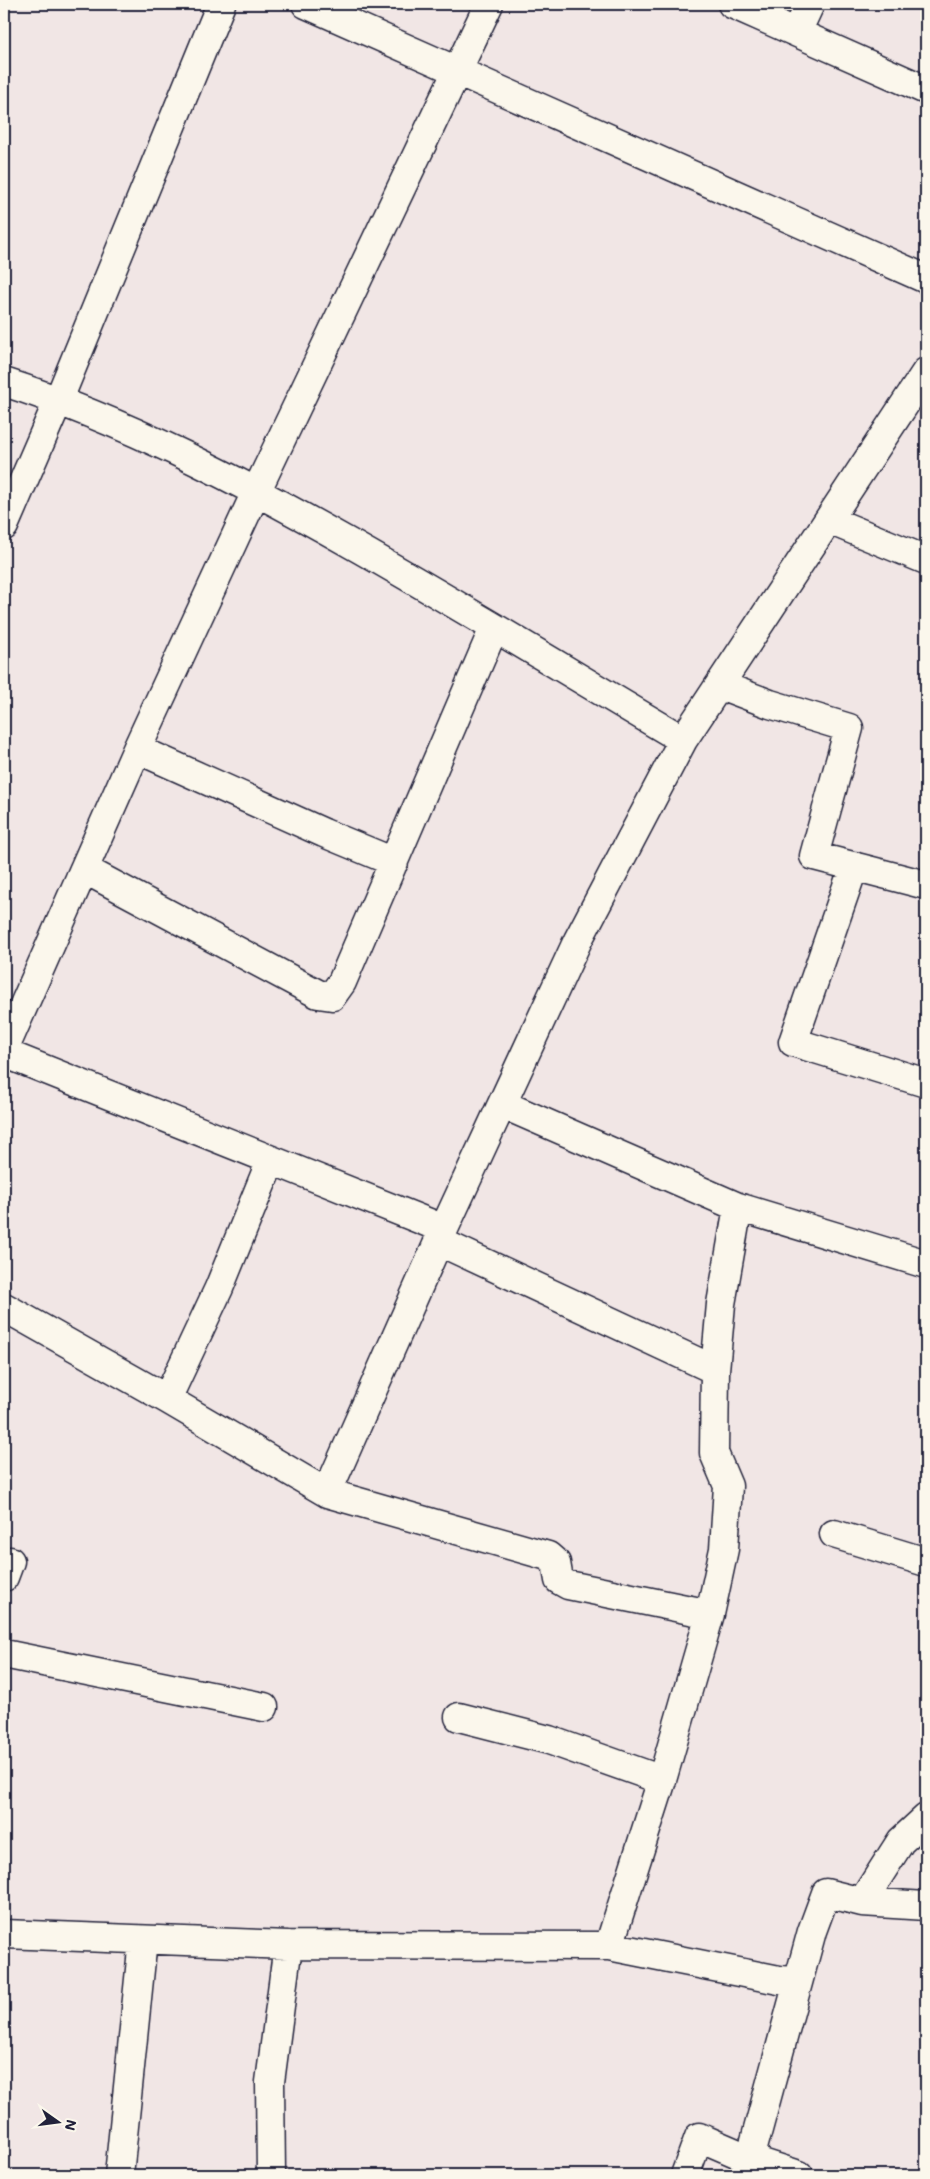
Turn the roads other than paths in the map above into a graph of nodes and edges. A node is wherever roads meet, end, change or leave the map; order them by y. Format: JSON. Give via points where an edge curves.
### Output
{"nodes":[{"id":1,"x":221,"y":4,"type":"edge"},
{"id":2,"x":306,"y":4,"type":"edge"},
{"id":3,"x":489,"y":4,"type":"edge"},
{"id":4,"x":732,"y":4,"type":"edge"},
{"id":5,"x":810,"y":4,"type":"edge"},
{"id":6,"x":797,"y":32,"type":"junction"},
{"id":7,"x":458,"y":73,"type":"junction"},
{"id":8,"x":926,"y":90,"type":"edge"},
{"id":9,"x":926,"y":279,"type":"edge"},
{"id":10,"x":926,"y":372,"type":"edge"},
{"id":11,"x":4,"y":382,"type":"edge"},
{"id":12,"x":58,"y":399,"type":"junction"},
{"id":13,"x":257,"y":490,"type":"junction"},
{"id":14,"x":829,"y":520,"type":"junction"},
{"id":15,"x":4,"y":526,"type":"edge"},
{"id":16,"x":926,"y":560,"type":"edge"},
{"id":17,"x":494,"y":628,"type":"junction"},
{"id":18,"x":720,"y":684,"type":"junction"},
{"id":19,"x":683,"y":740,"type":"junction"},
{"id":20,"x":137,"y":749,"type":"junction"},
{"id":21,"x":394,"y":862,"type":"junction"},
{"id":22,"x":854,"y":866,"type":"junction"},
{"id":23,"x":84,"y":869,"type":"junction"},
{"id":24,"x":926,"y":885,"type":"edge"},
{"id":25,"x":4,"y":1052,"type":"edge"},
{"id":26,"x":926,"y":1083,"type":"edge"},
{"id":27,"x":502,"y":1104,"type":"junction"},
{"id":28,"x":271,"y":1160,"type":"junction"},
{"id":29,"x":738,"y":1207,"type":"junction"},
{"id":30,"x":441,"y":1235,"type":"junction"},
{"id":31,"x":926,"y":1264,"type":"edge"},
{"id":32,"x":4,"y":1307,"type":"edge"},
{"id":33,"x":716,"y":1370,"type":"junction"},
{"id":34,"x":167,"y":1399,"type":"junction"},
{"id":35,"x":327,"y":1493,"type":"junction"},
{"id":36,"x":834,"y":1534,"type":"dead end"},
{"id":37,"x":926,"y":1562,"type":"edge"},
{"id":38,"x":710,"y":1614,"type":"junction"},
{"id":39,"x":4,"y":1654,"type":"edge"},
{"id":40,"x":264,"y":1707,"type":"dead end"},
{"id":41,"x":459,"y":1717,"type":"dead end"},
{"id":42,"x":662,"y":1780,"type":"junction"},
{"id":43,"x":926,"y":1818,"type":"edge"},
{"id":44,"x":862,"y":1902,"type":"junction"},
{"id":45,"x":926,"y":1906,"type":"edge"},
{"id":46,"x":4,"y":1934,"type":"edge"},
{"id":47,"x":143,"y":1940,"type":"junction"},
{"id":48,"x":288,"y":1945,"type":"junction"},
{"id":49,"x":609,"y":1946,"type":"junction"},
{"id":50,"x":798,"y":1981,"type":"junction"},
{"id":51,"x":750,"y":2159,"type":"junction"},
{"id":52,"x":119,"y":2175,"type":"edge"},
{"id":53,"x":271,"y":2175,"type":"edge"},
{"id":54,"x":685,"y":2175,"type":"edge"},
{"id":55,"x":800,"y":2175,"type":"edge"}],
"edges":[{"from":1,"to":12,"type":"street"},
{"from":2,"to":7,"type":"street"},
{"from":3,"to":7,"type":"street"},
{"from":4,"to":6,"type":"street"},
{"from":5,"to":6,"type":"street"},
{"from":6,"to":8,"type":"street"},
{"from":7,"to":9,"type":"street"},
{"from":7,"to":13,"type":"street"},
{"from":10,"to":14,"type":"street"},
{"from":11,"to":12,"type":"street"},
{"from":12,"to":13,"type":"street"},
{"from":12,"to":15,"type":"street"},
{"from":13,"to":17,"type":"street"},
{"from":13,"to":20,"type":"street"},
{"from":14,"to":16,"type":"street"},
{"from":14,"to":18,"type":"street"},
{"from":17,"to":19,"type":"street"},
{"from":17,"to":21,"type":"street"},
{"from":18,"to":19,"type":"street"},
{"from":18,"to":22,"type":"street","via":[[770,704],[849,728],[814,856]]},
{"from":19,"to":27,"type":"street","via":[[578,940]]},
{"from":20,"to":21,"type":"street"},
{"from":20,"to":23,"type":"street"},
{"from":21,"to":23,"type":"street","via":[[342,982],[332,996],[318,994]]},
{"from":22,"to":24,"type":"street"},
{"from":22,"to":26,"type":"street","via":[[794,1042]]},
{"from":23,"to":25,"type":"street"},
{"from":25,"to":28,"type":"street"},
{"from":27,"to":29,"type":"street"},
{"from":27,"to":30,"type":"street"},
{"from":28,"to":30,"type":"street"},
{"from":28,"to":34,"type":"street","via":[[219,1288]]},
{"from":29,"to":31,"type":"street"},
{"from":29,"to":33,"type":"street","via":[[721,1304]]},
{"from":30,"to":33,"type":"street"},
{"from":30,"to":35,"type":"street"},
{"from":32,"to":34,"type":"street"},
{"from":33,"to":38,"type":"street","via":[[714,1453],[728,1486],[724,1549]]},
{"from":34,"to":35,"type":"street"},
{"from":35,"to":38,"type":"street","via":[[548,1556],[556,1563],[559,1580],[568,1585]]},
{"from":36,"to":37,"type":"street"},
{"from":38,"to":42,"type":"street"},
{"from":39,"to":40,"type":"street"},
{"from":41,"to":42,"type":"street","via":[[549,1740]]},
{"from":42,"to":49,"type":"street"},
{"from":43,"to":44,"type":"street","via":[[901,1841]]},
{"from":44,"to":45,"type":"street"},
{"from":44,"to":50,"type":"street","via":[[826,1894]]},
{"from":46,"to":47,"type":"street"},
{"from":47,"to":48,"type":"street"},
{"from":47,"to":52,"type":"street"},
{"from":48,"to":49,"type":"street"},
{"from":48,"to":53,"type":"street","via":[[270,2082]]},
{"from":49,"to":50,"type":"street","via":[[778,1980]]},
{"from":50,"to":51,"type":"street"},
{"from":51,"to":54,"type":"street","via":[[699,2138]]},
{"from":51,"to":55,"type":"street"}]}
